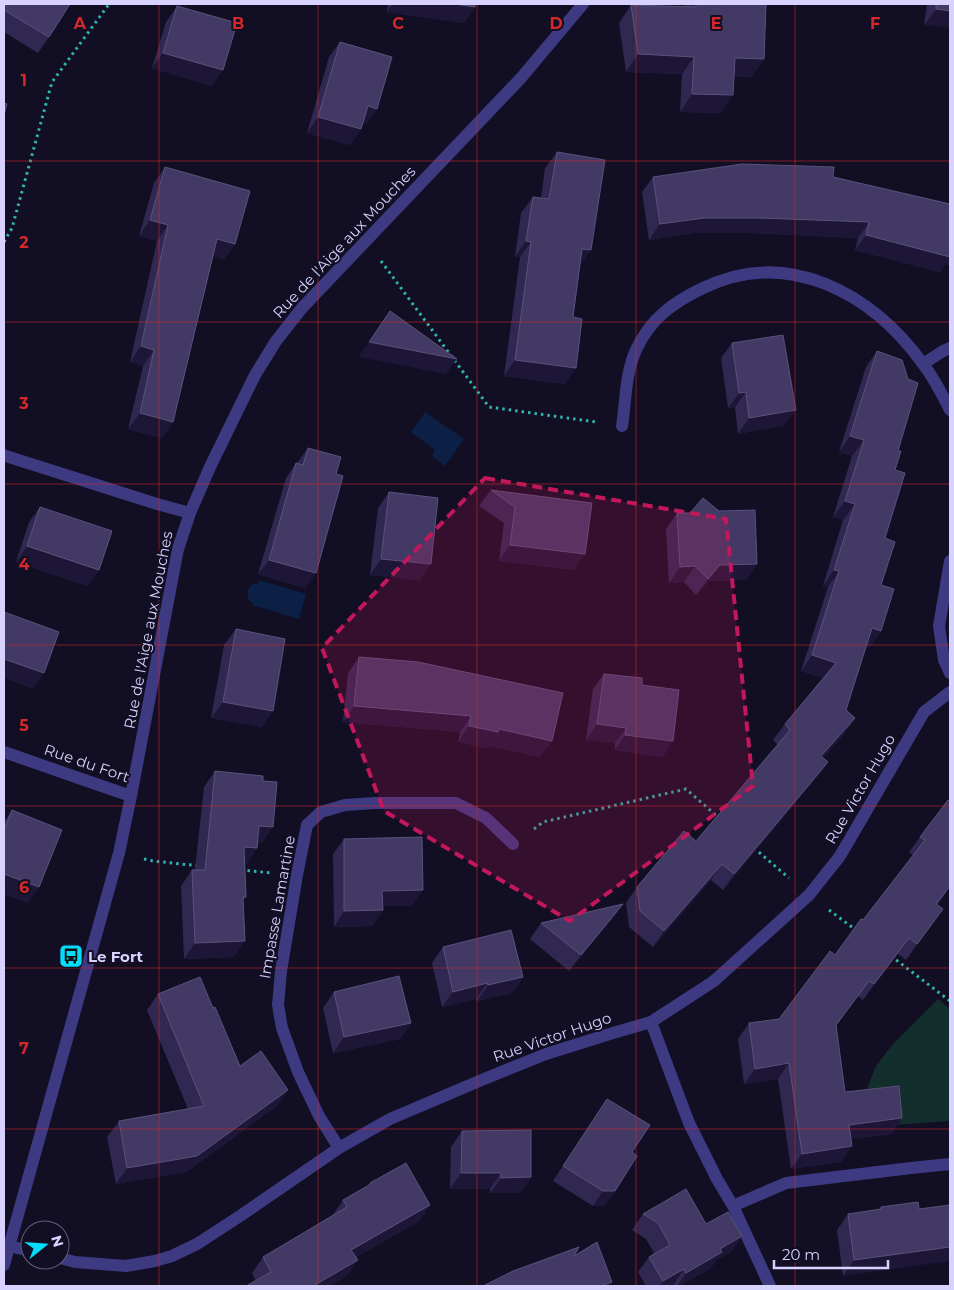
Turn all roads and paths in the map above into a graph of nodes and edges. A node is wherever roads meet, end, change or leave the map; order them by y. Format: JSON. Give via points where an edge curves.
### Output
{"nodes":[{"id":1,"x":109,"y":4,"type":"edge"},
{"id":2,"x":583,"y":4,"type":"edge"},
{"id":3,"x":366,"y":241,"type":"junction"},
{"id":4,"x":4,"y":242,"type":"edge"},
{"id":5,"x":950,"y":348,"type":"edge"},
{"id":6,"x":924,"y":364,"type":"junction"},
{"id":7,"x":950,"y":410,"type":"edge"},
{"id":8,"x":622,"y":426,"type":"joint"},
{"id":9,"x":4,"y":455,"type":"edge"},
{"id":10,"x":190,"y":513,"type":"junction"},
{"id":11,"x":950,"y":561,"type":"edge"},
{"id":12,"x":950,"y":673,"type":"edge"},
{"id":13,"x":950,"y":692,"type":"edge"},
{"id":14,"x":4,"y":752,"type":"edge"},
{"id":15,"x":132,"y":796,"type":"junction"},
{"id":16,"x":722,"y":820,"type":"edge"},
{"id":17,"x":513,"y":844,"type":"joint"},
{"id":18,"x":751,"y":845,"type":"edge"},
{"id":19,"x":119,"y":853,"type":"junction"},
{"id":20,"x":201,"y":866,"type":"dead end"},
{"id":21,"x":240,"y":870,"type":"edge"},
{"id":22,"x":297,"y":875,"type":"junction"},
{"id":23,"x":809,"y":895,"type":"junction"},
{"id":24,"x":856,"y":930,"type":"edge"},
{"id":25,"x":887,"y":954,"type":"edge"},
{"id":26,"x":950,"y":1001,"type":"edge"},
{"id":27,"x":651,"y":1022,"type":"junction"},
{"id":28,"x":339,"y":1148,"type":"junction"},
{"id":29,"x":950,"y":1164,"type":"edge"},
{"id":30,"x":733,"y":1206,"type":"junction"},
{"id":31,"x":9,"y":1246,"type":"junction"},
{"id":32,"x":20,"y":1249,"type":"edge"},
{"id":33,"x":70,"y":1261,"type":"edge"},
{"id":34,"x":4,"y":1265,"type":"edge"},
{"id":35,"x":770,"y":1286,"type":"edge"}],
"edges":[{"from":1,"to":4,"type":"path","via":[[52,82],[12,228]]},
{"from":2,"to":3,"type":"street","name":"Rue de l'Aige aux Mouches","via":[[521,78]]},
{"from":3,"to":8,"type":"path","via":[[490,407]]},
{"from":3,"to":10,"type":"street","name":"Rue de l'Aige aux Mouches","via":[[302,308],[276,341],[255,375]]},
{"from":5,"to":6,"type":"street"},
{"from":6,"to":7,"type":"street"},
{"from":6,"to":8,"type":"street","via":[[893,328],[842,290],[816,279],[784,273],[732,277],[704,287],[672,306],[646,332],[636,348],[630,369]]},
{"from":9,"to":10,"type":"street"},
{"from":10,"to":15,"type":"street","name":"Rue de l'Aige aux Mouches","via":[[178,549]]},
{"from":11,"to":12,"type":"street","via":[[939,626],[944,660]]},
{"from":13,"to":23,"type":"street","name":"Rue Victor Hugo","via":[[924,712],[840,856]]},
{"from":14,"to":15,"type":"street","name":"Rue du Fort"},
{"from":15,"to":19,"type":"street","name":"Rue de l'Aige aux Mouches"},
{"from":16,"to":17,"type":"path","via":[[686,789],[543,822]]},
{"from":17,"to":22,"type":"street","name":"Impasse Lamartine","via":[[486,818],[456,803],[345,805],[321,812],[307,825]]},
{"from":18,"to":23,"type":"path"},
{"from":19,"to":20,"type":"path","via":[[153,861]]},
{"from":19,"to":31,"type":"street","name":"Rue de l'Aige aux Mouches"},
{"from":21,"to":22,"type":"path"},
{"from":22,"to":28,"type":"street","name":"Impasse Lamartine","via":[[278,1005],[282,1028],[298,1072]]},
{"from":23,"to":24,"type":"path"},
{"from":23,"to":27,"type":"street","name":"Rue Victor Hugo","via":[[714,981]]},
{"from":25,"to":26,"type":"path"},
{"from":27,"to":28,"type":"street","name":"Rue Victor Hugo","via":[[546,1054],[484,1079],[390,1119]]},
{"from":27,"to":30,"type":"street","via":[[689,1123]]},
{"from":28,"to":33,"type":"street","name":"Rue Victor Hugo","via":[[233,1221],[172,1256],[126,1266]]},
{"from":29,"to":30,"type":"street","via":[[786,1183]]},
{"from":30,"to":35,"type":"street"},
{"from":31,"to":32,"type":"street"},
{"from":31,"to":34,"type":"street","name":"Rue de l'Aige aux Mouches"}]}
